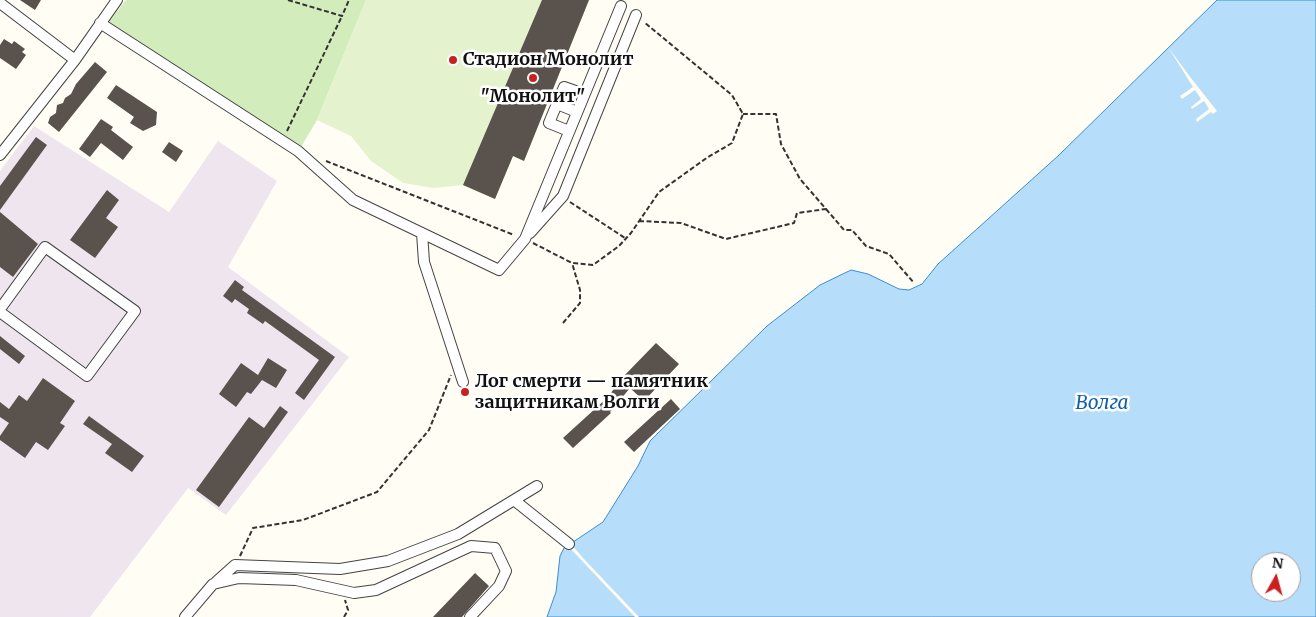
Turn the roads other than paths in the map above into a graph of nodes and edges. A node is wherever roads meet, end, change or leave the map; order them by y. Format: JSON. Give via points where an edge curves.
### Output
{"nodes":[{"id":1,"x":117,"y":0,"type":"edge"},
{"id":2,"x":0,"y":3,"type":"edge"},
{"id":3,"x":621,"y":6,"type":"dead end"},
{"id":4,"x":636,"y":15,"type":"road end"},
{"id":5,"x":100,"y":23,"type":"junction"},
{"id":6,"x":75,"y":60,"type":"junction"},
{"id":7,"x":584,"y":94,"type":"junction"},
{"id":8,"x":557,"y":104,"type":"junction"},
{"id":9,"x":577,"y":112,"type":"junction"},
{"id":10,"x":569,"y":131,"type":"junction"},
{"id":11,"x":2,"y":148,"type":"edge"},
{"id":12,"x":545,"y":189,"type":"junction"},
{"id":13,"x":563,"y":196,"type":"junction"},
{"id":14,"x":422,"y":233,"type":"junction"},
{"id":15,"x":525,"y":239,"type":"junction"},
{"id":16,"x":0,"y":311,"type":"edge"},
{"id":17,"x":463,"y":382,"type":"dead end"},
{"id":18,"x":537,"y":486,"type":"dead end"},
{"id":19,"x":514,"y":500,"type":"junction"},
{"id":20,"x":569,"y":544,"type":"dead end"},
{"id":21,"x":213,"y":584,"type":"junction"},
{"id":22,"x":185,"y":617,"type":"edge"},
{"id":23,"x":470,"y":617,"type":"edge"}],
"edges":[{"from":1,"to":5,"type":"street"},
{"from":2,"to":6,"type":"street"},
{"from":3,"to":7,"type":"street"},
{"from":4,"to":13,"type":"street"},
{"from":5,"to":6,"type":"street"},
{"from":5,"to":14,"type":"street","via":[[298,151],[353,200]]},
{"from":6,"to":11,"type":"street"},
{"from":7,"to":8,"type":"street","via":[[564,87]]},
{"from":7,"to":9,"type":"street"},
{"from":8,"to":9,"type":"street"},
{"from":8,"to":10,"type":"street","via":[[549,123]]},
{"from":9,"to":10,"type":"street"},
{"from":10,"to":12,"type":"street"},
{"from":12,"to":13,"type":"street"},
{"from":12,"to":15,"type":"street"},
{"from":13,"to":15,"type":"street"},
{"from":14,"to":15,"type":"street","via":[[498,270]]},
{"from":14,"to":17,"type":"street","via":[[424,262]]},
{"from":16,"to":16,"type":"street","via":[[87,376],[135,311],[45,247]]},
{"from":18,"to":19,"type":"street"},
{"from":19,"to":20,"type":"street"},
{"from":19,"to":21,"type":"street","via":[[458,534],[388,561],[340,569],[235,565]]},
{"from":21,"to":22,"type":"street"},
{"from":21,"to":23,"type":"street","via":[[240,578],[287,580],[354,593],[376,590],[471,546],[495,548],[506,571],[500,586]]}]}
